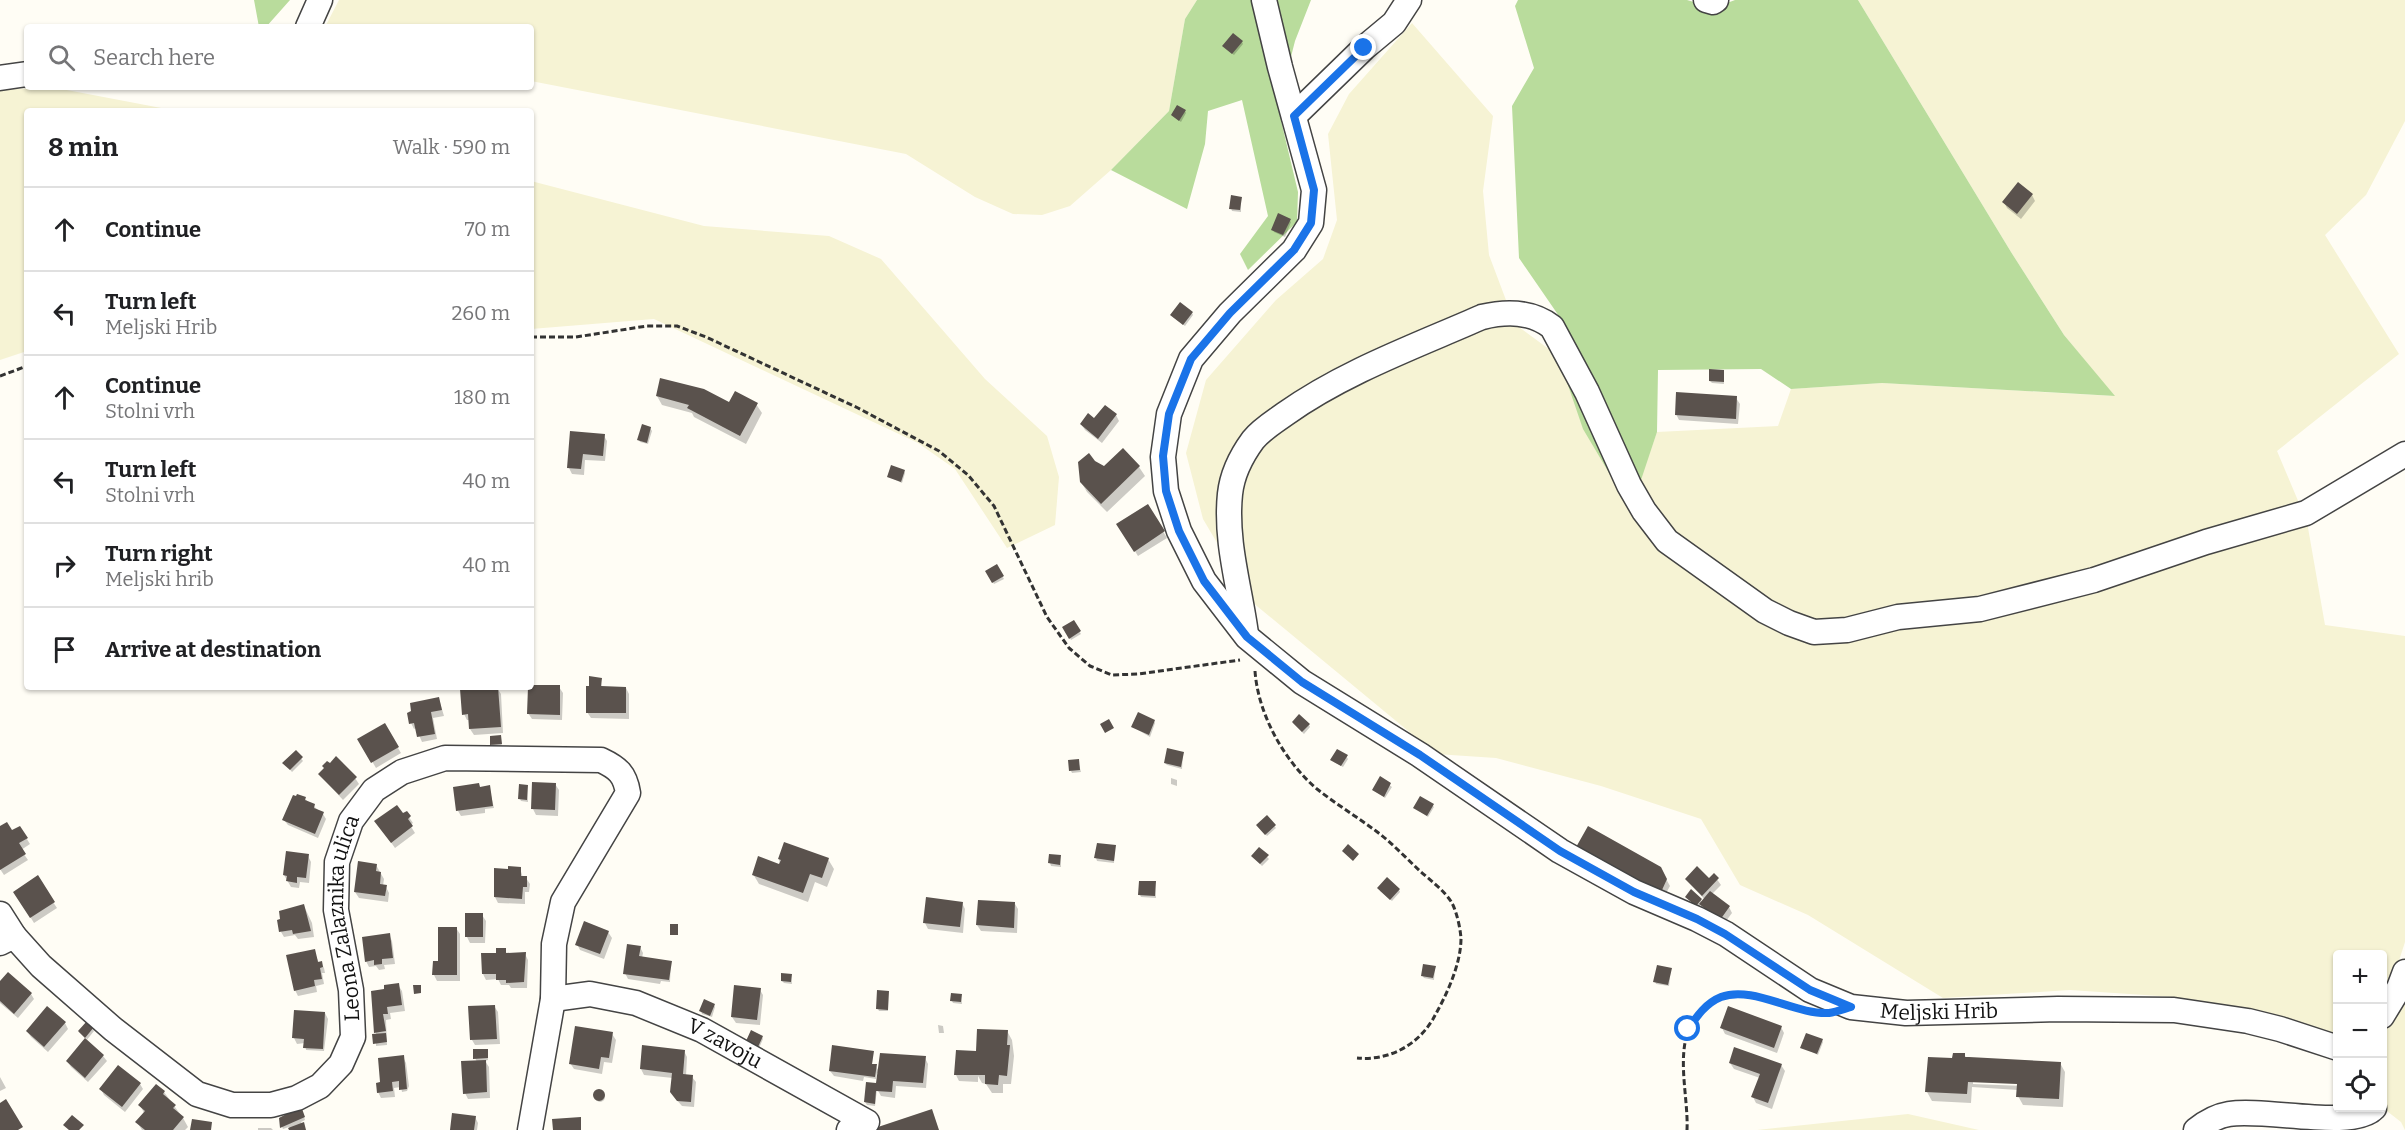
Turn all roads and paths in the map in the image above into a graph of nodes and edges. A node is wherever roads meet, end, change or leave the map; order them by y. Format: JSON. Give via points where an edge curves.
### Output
{"nodes":[{"id":1,"x":320,"y":0,"type":"edge"},
{"id":2,"x":1264,"y":0,"type":"edge"},
{"id":3,"x":1409,"y":0,"type":"edge"},
{"id":4,"x":1706,"y":0,"type":"edge"},
{"id":5,"x":1716,"y":0,"type":"edge"},
{"id":6,"x":309,"y":24,"type":"edge"},
{"id":7,"x":24,"y":75,"type":"edge"},
{"id":8,"x":0,"y":78,"type":"edge"},
{"id":9,"x":1294,"y":116,"type":"junction"},
{"id":10,"x":534,"y":337,"type":"edge"},
{"id":11,"x":24,"y":367,"type":"edge"},
{"id":12,"x":0,"y":376,"type":"edge"},
{"id":13,"x":2405,"y":454,"type":"edge"},
{"id":14,"x":1244,"y":648,"type":"junction"},
{"id":15,"x":1254,"y":668,"type":"dead end"},
{"id":16,"x":0,"y":914,"type":"edge"},
{"id":17,"x":7,"y":939,"type":"edge"},
{"id":18,"x":2405,"y":972,"type":"edge"},
{"id":19,"x":553,"y":999,"type":"junction"},
{"id":20,"x":2387,"y":1008,"type":"edge"},
{"id":21,"x":1803,"y":1010,"type":"dead end"},
{"id":22,"x":2333,"y":1047,"type":"edge"},
{"id":23,"x":1357,"y":1058,"type":"dead end"},
{"id":24,"x":2371,"y":1112,"type":"edge"},
{"id":25,"x":530,"y":1130,"type":"edge"},
{"id":26,"x":849,"y":1130,"type":"edge"},
{"id":27,"x":1687,"y":1130,"type":"edge"},
{"id":28,"x":2196,"y":1130,"type":"edge"}],
"edges":[{"from":1,"to":6,"type":"street"},
{"from":2,"to":9,"type":"street","name":"Meljski Hrib"},
{"from":3,"to":9,"type":"street","via":[[1394,23]]},
{"from":4,"to":5,"type":"street"},
{"from":7,"to":8,"type":"street"},
{"from":9,"to":14,"type":"street","name":"Meljski Hrib","via":[[1314,190],[1311,223],[1294,250],[1230,313],[1191,359],[1169,414],[1163,456],[1166,491],[1179,531]]},
{"from":10,"to":14,"type":"path","via":[[576,337],[647,326],[677,326],[858,408],[939,451],[968,475],[994,506],[1047,617],[1069,648],[1090,666],[1112,675],[1138,674]]},
{"from":11,"to":12,"type":"path"},
{"from":13,"to":14,"type":"street","via":[[2306,513],[2094,580],[1980,609],[1898,617],[1847,630],[1814,632],[1765,611],[1667,541],[1629,485],[1552,327],[1520,313],[1498,313],[1325,388],[1269,425],[1254,440],[1238,466],[1230,491],[1228,517],[1241,594]]},
{"from":14,"to":22,"type":"street","name":"Meljski Hrib","via":[[1420,755],[1560,851],[1634,892],[1725,934],[1810,990],[1851,1007],[1905,1013],[2174,1010],[2248,1021]]},
{"from":15,"to":23,"type":"path","via":[[1260,703],[1283,752],[1316,788],[1378,832],[1430,880],[1451,902],[1458,922],[1461,939],[1456,966],[1432,1021],[1408,1046],[1389,1056]]},
{"from":16,"to":17,"type":"street","name":"Leona Zalaznika ulica"},
{"from":17,"to":19,"type":"street","name":"Leona Zalaznika ulica","via":[[197,1094],[232,1105],[271,1106],[320,1086],[341,1064],[353,1037],[351,990],[336,910],[337,862],[351,821],[374,790],[402,772],[445,758],[601,760],[618,767],[628,793],[563,902],[554,944]]},
{"from":18,"to":20,"type":"street"},
{"from":19,"to":25,"type":"street"},
{"from":19,"to":26,"type":"street","name":"V zavoju","via":[[590,994],[636,1003],[702,1030],[867,1122]]},
{"from":21,"to":27,"type":"path","via":[[1736,994],[1720,997],[1703,1008],[1688,1029],[1684,1049]]},
{"from":24,"to":28,"type":"street","via":[[2358,1122],[2343,1125],[2230,1114]]}]}
